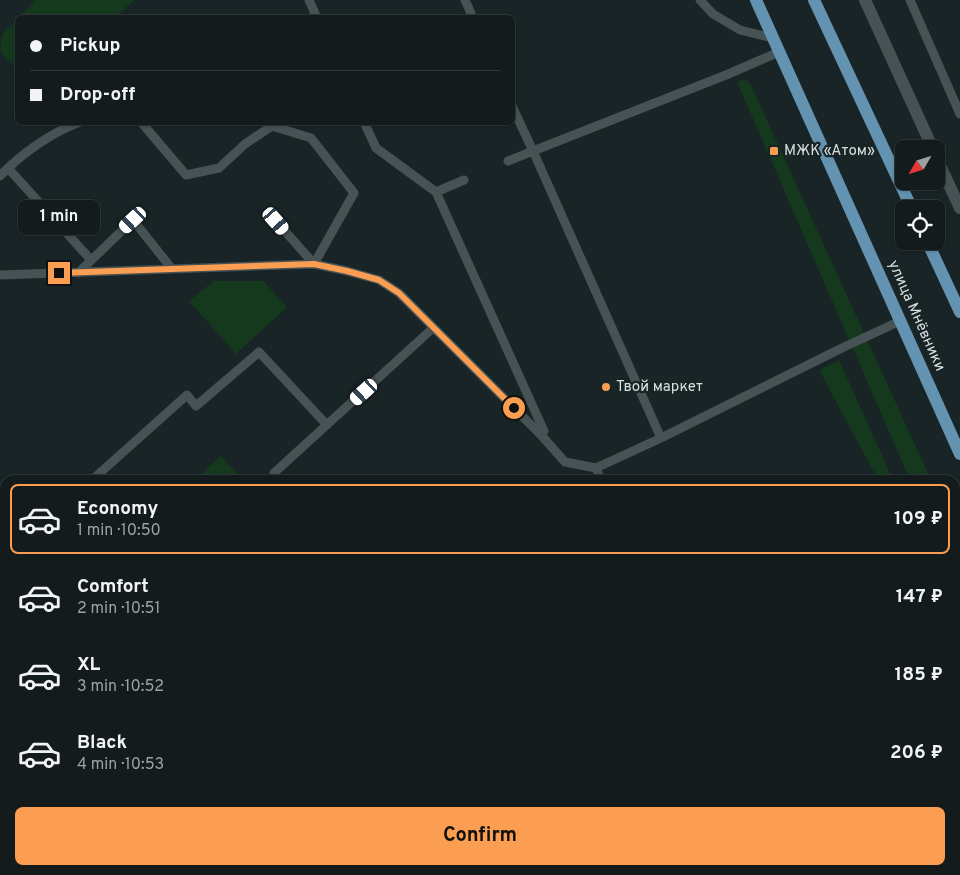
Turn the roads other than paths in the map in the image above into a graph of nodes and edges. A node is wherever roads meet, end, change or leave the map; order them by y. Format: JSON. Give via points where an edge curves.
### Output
{"nodes":[{"id":1,"x":309,"y":0,"type":"edge"},
{"id":2,"x":466,"y":0,"type":"edge"},
{"id":3,"x":700,"y":0,"type":"edge"},
{"id":4,"x":756,"y":0,"type":"edge"},
{"id":5,"x":814,"y":0,"type":"edge"},
{"id":6,"x":865,"y":0,"type":"edge"},
{"id":7,"x":910,"y":0,"type":"edge"},
{"id":8,"x":316,"y":15,"type":"edge"},
{"id":9,"x":472,"y":15,"type":"edge"},
{"id":10,"x":773,"y":38,"type":"junction"},
{"id":11,"x":780,"y":52,"type":"junction"},
{"id":12,"x":515,"y":113,"type":"edge"},
{"id":13,"x":960,"y":114,"type":"edge"},
{"id":14,"x":72,"y":125,"type":"edge"},
{"id":15,"x":144,"y":125,"type":"edge"},
{"id":16,"x":365,"y":125,"type":"edge"},
{"id":17,"x":929,"y":140,"type":"edge"},
{"id":18,"x":532,"y":150,"type":"junction"},
{"id":19,"x":508,"y":161,"type":"dead end"},
{"id":20,"x":8,"y":168,"type":"junction"},
{"id":21,"x":0,"y":176,"type":"edge"},
{"id":22,"x":945,"y":176,"type":"edge"},
{"id":23,"x":464,"y":180,"type":"dead end"},
{"id":24,"x":436,"y":192,"type":"junction"},
{"id":25,"x":908,"y":200,"type":"edge"},
{"id":26,"x":960,"y":208,"type":"edge"},
{"id":27,"x":276,"y":221,"type":"dead end"},
{"id":28,"x":931,"y":250,"type":"edge"},
{"id":29,"x":91,"y":260,"type":"junction"},
{"id":30,"x":314,"y":264,"type":"junction"},
{"id":31,"x":172,"y":269,"type":"junction"},
{"id":32,"x":78,"y":273,"type":"junction"},
{"id":33,"x":0,"y":276,"type":"edge"},
{"id":34,"x":960,"y":312,"type":"edge"},
{"id":35,"x":900,"y":321,"type":"junction"},
{"id":36,"x":433,"y":328,"type":"junction"},
{"id":37,"x":327,"y":425,"type":"junction"},
{"id":38,"x":541,"y":435,"type":"junction"},
{"id":39,"x":660,"y":438,"type":"junction"},
{"id":40,"x":960,"y":454,"type":"edge"},
{"id":41,"x":596,"y":468,"type":"junction"},
{"id":42,"x":274,"y":473,"type":"dead end"},
{"id":43,"x":98,"y":475,"type":"edge"},
{"id":44,"x":599,"y":475,"type":"edge"}],
"edges":[{"from":1,"to":8,"type":"lane"},
{"from":2,"to":9,"type":"lane"},
{"from":3,"to":10,"type":"lane","via":[[713,14],[740,30]]},
{"from":4,"to":10,"type":"main road","name":"улица Мнёвники"},
{"from":5,"to":25,"type":"main road"},
{"from":6,"to":17,"type":"main road"},
{"from":7,"to":13,"type":"lane"},
{"from":10,"to":11,"type":"main road","name":"улица Мнёвники"},
{"from":11,"to":18,"type":"lane"},
{"from":11,"to":35,"type":"main road","name":"улица Мнёвники"},
{"from":12,"to":18,"type":"lane"},
{"from":14,"to":20,"type":"lane","via":[[19,157]]},
{"from":15,"to":30,"type":"lane","via":[[186,176],[219,168],[245,144],[272,126],[311,138],[354,193]]},
{"from":16,"to":24,"type":"lane","via":[[376,148]]},
{"from":18,"to":19,"type":"lane"},
{"from":18,"to":39,"type":"lane"},
{"from":20,"to":21,"type":"lane"},
{"from":20,"to":29,"type":"lane"},
{"from":22,"to":26,"type":"main road"},
{"from":23,"to":24,"type":"lane"},
{"from":24,"to":38,"type":"lane","via":[[544,431]]},
{"from":27,"to":30,"type":"lane"},
{"from":28,"to":34,"type":"main road"},
{"from":29,"to":31,"type":"lane","via":[[133,220]]},
{"from":29,"to":32,"type":"lane"},
{"from":30,"to":31,"type":"lane"},
{"from":30,"to":36,"type":"lane","via":[[379,280],[399,293]]},
{"from":31,"to":32,"type":"lane"},
{"from":32,"to":33,"type":"lane"},
{"from":35,"to":39,"type":"lane"},
{"from":35,"to":40,"type":"main road","name":"улица Мнёвники"},
{"from":36,"to":37,"type":"lane"},
{"from":36,"to":38,"type":"lane"},
{"from":37,"to":42,"type":"lane"},
{"from":37,"to":43,"type":"lane","via":[[260,352],[196,406],[187,395]]},
{"from":38,"to":41,"type":"lane","via":[[565,462]]},
{"from":39,"to":41,"type":"lane"},
{"from":41,"to":44,"type":"lane"}]}
